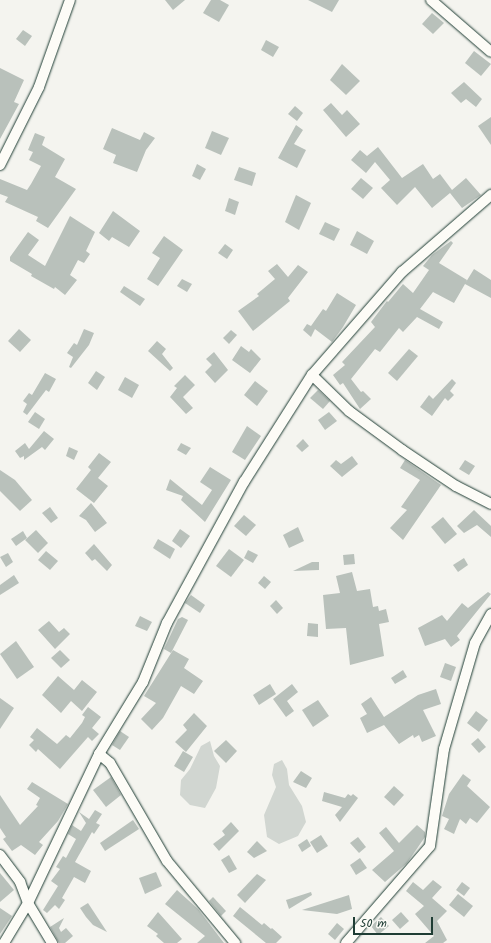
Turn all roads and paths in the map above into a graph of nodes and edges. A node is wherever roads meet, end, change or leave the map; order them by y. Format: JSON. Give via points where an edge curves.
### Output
{"nodes":[{"id":1,"x":64,"y":0,"type":"edge"},
{"id":2,"x":70,"y":0,"type":"edge"},
{"id":3,"x":431,"y":0,"type":"edge"},
{"id":4,"x":61,"y":20,"type":"junction"},
{"id":5,"x":491,"y":52,"type":"edge"},
{"id":6,"x":0,"y":165,"type":"edge"},
{"id":7,"x":491,"y":195,"type":"edge"},
{"id":8,"x":312,"y":375,"type":"junction"},
{"id":9,"x":491,"y":504,"type":"edge"},
{"id":10,"x":491,"y":614,"type":"edge"},
{"id":11,"x":99,"y":754,"type":"junction"},
{"id":12,"x":0,"y":855,"type":"edge"},
{"id":13,"x":28,"y":903,"type":"junction"},
{"id":14,"x":4,"y":943,"type":"edge"},
{"id":15,"x":52,"y":943,"type":"edge"},
{"id":16,"x":235,"y":943,"type":"edge"},
{"id":17,"x":346,"y":943,"type":"edge"}],
"edges":[{"from":1,"to":4,"type":"street"},
{"from":2,"to":4,"type":"street"},
{"from":3,"to":5,"type":"street"},
{"from":4,"to":6,"type":"street","via":[[39,87]]},
{"from":7,"to":8,"type":"street","via":[[402,272]]},
{"from":8,"to":9,"type":"street","via":[[349,411],[402,450],[456,486]]},
{"from":8,"to":11,"type":"street","via":[[244,482],[167,623],[143,682]]},
{"from":10,"to":17,"type":"street","via":[[475,643],[444,749],[430,846]]},
{"from":11,"to":13,"type":"street"},
{"from":11,"to":16,"type":"street","via":[[110,763],[167,862]]},
{"from":12,"to":13,"type":"street","via":[[20,882]]},
{"from":13,"to":14,"type":"street"},
{"from":13,"to":15,"type":"street"}]}
